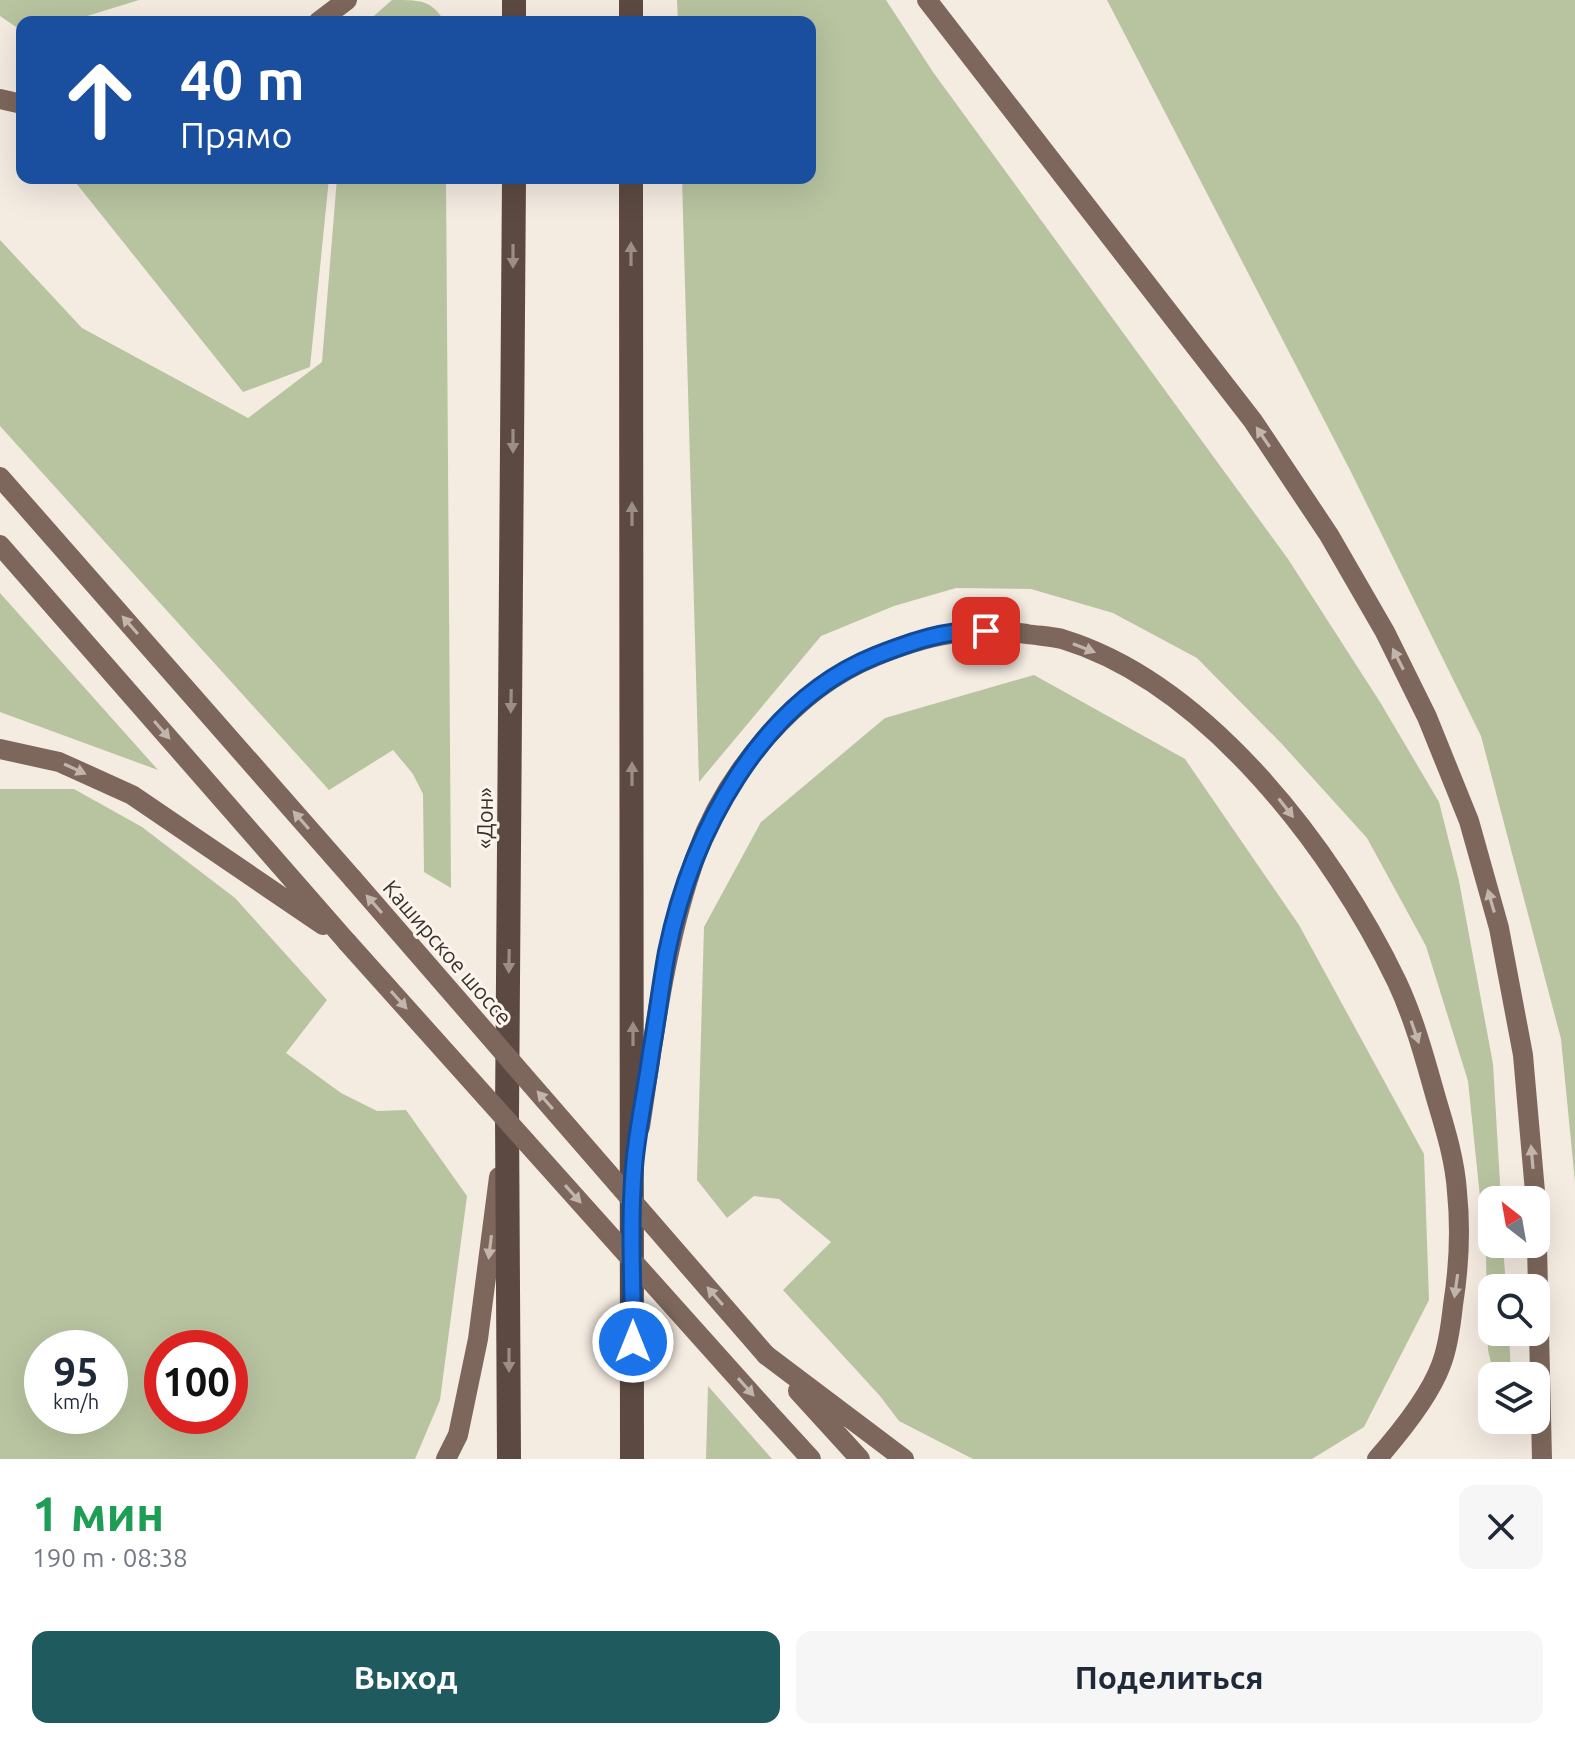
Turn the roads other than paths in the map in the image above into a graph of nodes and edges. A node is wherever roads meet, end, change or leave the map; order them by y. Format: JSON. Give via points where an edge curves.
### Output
{"nodes":[{"id":1,"x":347,"y":0,"type":"edge"},
{"id":2,"x":927,"y":0,"type":"edge"},
{"id":3,"x":326,"y":16,"type":"edge"},
{"id":4,"x":514,"y":184,"type":"edge"},
{"id":5,"x":631,"y":184,"type":"edge"},
{"id":6,"x":0,"y":477,"type":"edge"},
{"id":7,"x":0,"y":545,"type":"edge"},
{"id":8,"x":0,"y":749,"type":"edge"},
{"id":9,"x":347,"y":942,"type":"junction"},
{"id":10,"x":507,"y":1114,"type":"junction"},
{"id":11,"x":634,"y":1168,"type":"junction"},
{"id":12,"x":766,"y":1355,"type":"junction"},
{"id":13,"x":446,"y":1459,"type":"edge"},
{"id":14,"x":509,"y":1459,"type":"edge"},
{"id":15,"x":632,"y":1459,"type":"edge"},
{"id":16,"x":811,"y":1459,"type":"edge"},
{"id":17,"x":860,"y":1459,"type":"edge"},
{"id":18,"x":904,"y":1459,"type":"edge"},
{"id":19,"x":1377,"y":1459,"type":"edge"},
{"id":20,"x":1542,"y":1459,"type":"edge"}],
"edges":[{"from":1,"to":3,"type":"main road"},
{"from":20,"to":2,"type":"main road","one_way":true,"via":[[1536,1203],[1523,1055],[1499,928],[1473,836],[1427,717],[1329,535],[1253,421]]},
{"from":4,"to":10,"type":"highway","name":"«Дон»","one_way":true},
{"from":11,"to":5,"type":"highway","one_way":true},
{"from":12,"to":6,"type":"main road","name":"Каширское шоссе","one_way":true,"bridge":true},
{"from":7,"to":9,"type":"main road","one_way":true},
{"from":8,"to":9,"type":"main road","one_way":true,"via":[[59,762],[132,795]]},
{"from":9,"to":16,"type":"main road","one_way":true,"bridge":true},
{"from":10,"to":13,"type":"main road","one_way":true,"via":[[478,1339],[458,1435]]},
{"from":10,"to":14,"type":"highway","name":"«Дон»","one_way":true},
{"from":11,"to":15,"type":"highway"},
{"from":11,"to":19,"type":"main road","one_way":true,"via":[[668,949],[693,865],[725,794],[764,740],[807,696],[851,666],[912,641],[962,630],[1059,638],[1106,657],[1163,690],[1275,793],[1319,850],[1399,986],[1444,1127],[1457,1188],[1460,1254],[1441,1366],[1404,1428]]},
{"from":12,"to":17,"type":"main road","name":"Каширское шоссе"},
{"from":12,"to":18,"type":"main road"}]}
